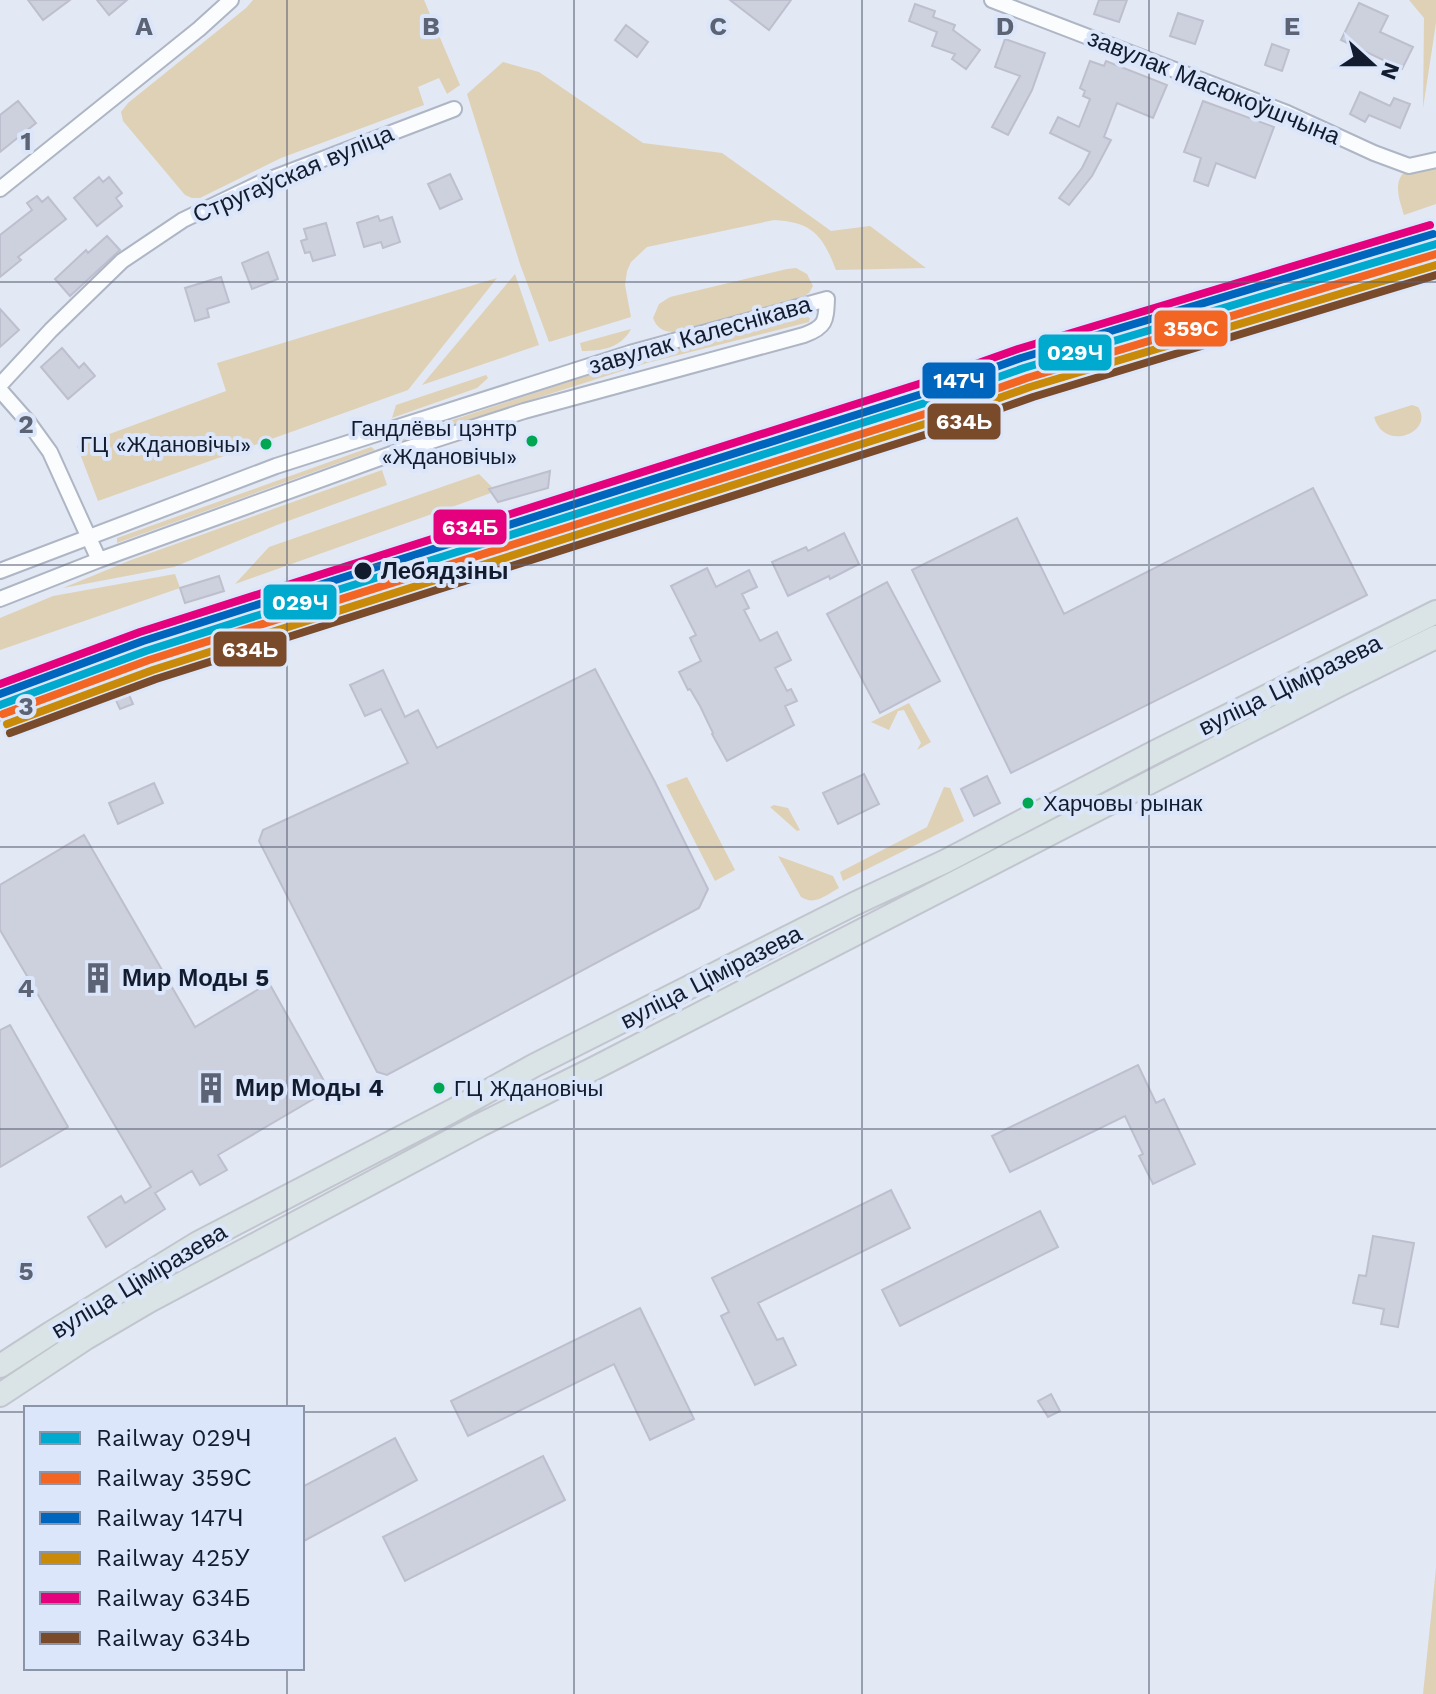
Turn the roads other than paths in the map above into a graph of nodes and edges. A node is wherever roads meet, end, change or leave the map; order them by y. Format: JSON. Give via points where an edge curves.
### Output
{"nodes":[{"id":1,"x":231,"y":0,"type":"edge"},
{"id":2,"x":992,"y":0,"type":"edge"},
{"id":3,"x":454,"y":109,"type":"dead end"},
{"id":4,"x":1436,"y":160,"type":"edge"},
{"id":5,"x":0,"y":189,"type":"edge"},
{"id":6,"x":0,"y":388,"type":"edge"},
{"id":7,"x":89,"y":538,"type":"junction"},
{"id":8,"x":99,"y":560,"type":"junction"},
{"id":9,"x":0,"y":571,"type":"edge"},
{"id":10,"x":0,"y":599,"type":"edge"},
{"id":11,"x":1436,"y":612,"type":"edge"},
{"id":12,"x":1429,"y":641,"type":"edge"},
{"id":13,"x":0,"y":1366,"type":"edge"},
{"id":14,"x":0,"y":1395,"type":"edge"}],
"edges":[{"from":1,"to":5,"type":"street"},
{"from":2,"to":4,"type":"street","name":"завулак Масюкоўшчына","via":[[1287,113],[1409,166]]},
{"from":3,"to":6,"type":"street","name":"Стругаўская вуліца","via":[[260,183],[183,220],[122,261]]},
{"from":6,"to":7,"type":"street","via":[[50,452]]},
{"from":7,"to":8,"type":"street"},
{"from":7,"to":8,"type":"street","name":"завулак Калеснікава","via":[[276,466],[630,353],[827,299],[826,319],[804,335],[495,420]]},
{"from":7,"to":9,"type":"street","name":"завулак Калеснікава"},
{"from":8,"to":10,"type":"street","name":"завулак Калеснікава"},
{"from":11,"to":13,"type":"main road","name":"вуліца Ціміразева","via":[[535,1065],[198,1243]]},
{"from":12,"to":14,"type":"main road","name":"вуліца Ціміразева","via":[[480,1125],[149,1301]]}]}
